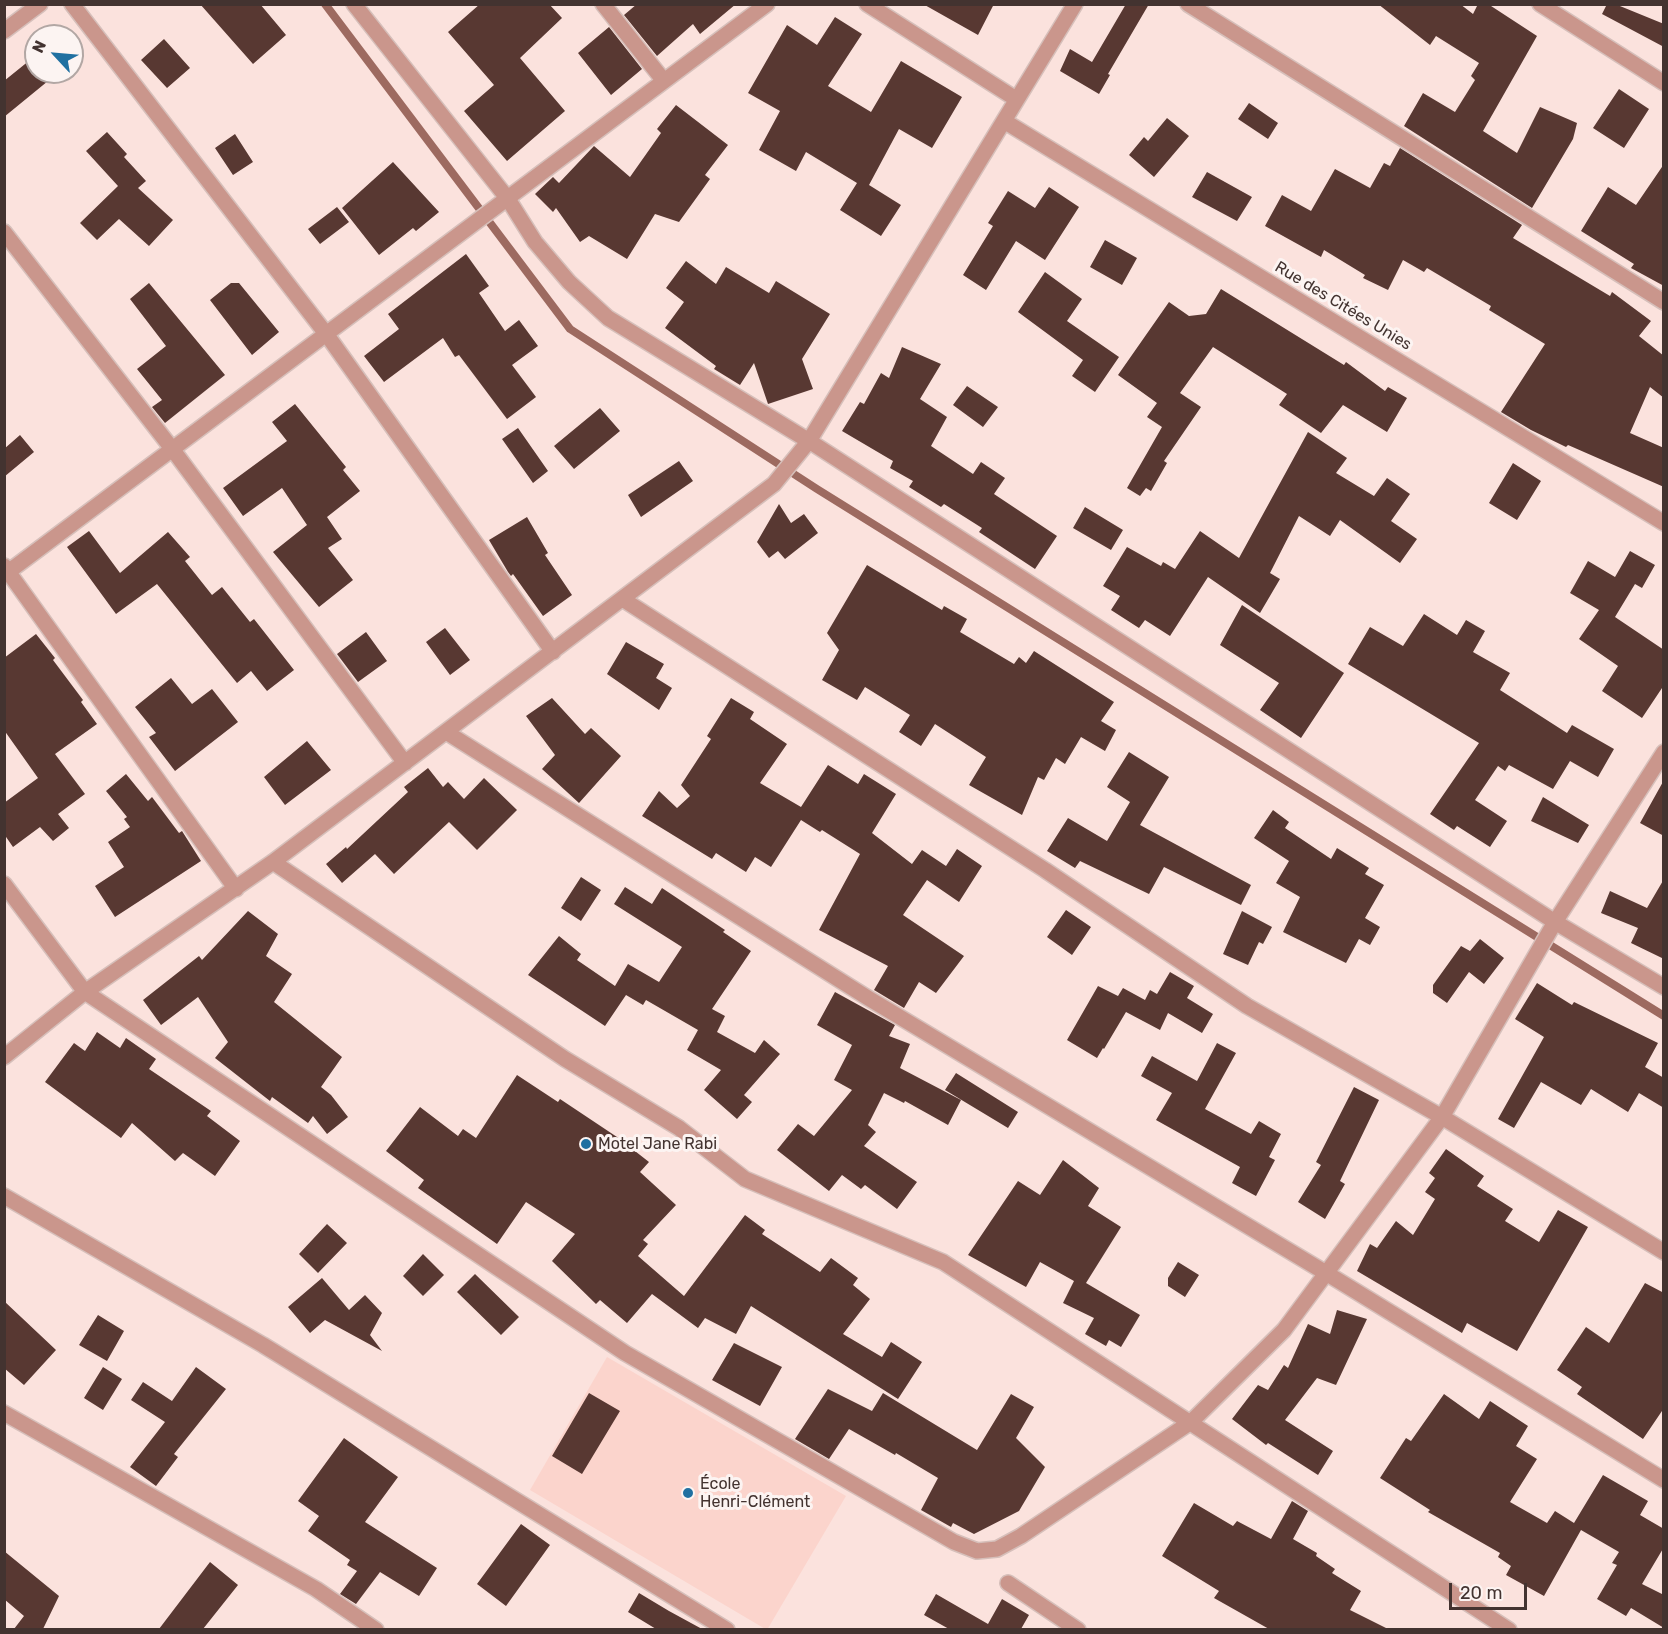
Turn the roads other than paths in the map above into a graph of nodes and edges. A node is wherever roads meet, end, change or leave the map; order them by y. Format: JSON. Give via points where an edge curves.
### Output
{"nodes":[{"id":1,"x":40,"y":4,"type":"edge"},
{"id":2,"x":72,"y":4,"type":"edge"},
{"id":3,"x":354,"y":4,"type":"edge"},
{"id":4,"x":603,"y":4,"type":"edge"},
{"id":5,"x":767,"y":4,"type":"edge"},
{"id":6,"x":867,"y":4,"type":"edge"},
{"id":7,"x":1075,"y":4,"type":"edge"},
{"id":8,"x":1188,"y":4,"type":"edge"},
{"id":9,"x":1540,"y":4,"type":"edge"},
{"id":10,"x":4,"y":31,"type":"edge"},
{"id":11,"x":664,"y":81,"type":"junction"},
{"id":12,"x":1664,"y":83,"type":"edge"},
{"id":13,"x":1016,"y":99,"type":"junction"},
{"id":14,"x":1004,"y":121,"type":"junction"},
{"id":15,"x":502,"y":203,"type":"junction"},
{"id":16,"x":4,"y":232,"type":"edge"},
{"id":17,"x":1664,"y":302,"type":"edge"},
{"id":18,"x":327,"y":335,"type":"junction"},
{"id":19,"x":808,"y":441,"type":"junction"},
{"id":20,"x":173,"y":450,"type":"junction"},
{"id":21,"x":1664,"y":523,"type":"edge"},
{"id":22,"x":6,"y":571,"type":"edge"},
{"id":23,"x":624,"y":600,"type":"junction"},
{"id":24,"x":553,"y":652,"type":"junction"},
{"id":25,"x":446,"y":732,"type":"junction"},
{"id":26,"x":1664,"y":752,"type":"edge"},
{"id":27,"x":405,"y":763,"type":"junction"},
{"id":28,"x":273,"y":862,"type":"junction"},
{"id":29,"x":4,"y":884,"type":"edge"},
{"id":30,"x":236,"y":889,"type":"junction"},
{"id":31,"x":1551,"y":929,"type":"junction"},
{"id":32,"x":1664,"y":987,"type":"edge"},
{"id":33,"x":85,"y":992,"type":"junction"},
{"id":34,"x":4,"y":1057,"type":"edge"},
{"id":35,"x":1442,"y":1117,"type":"junction"},
{"id":36,"x":4,"y":1196,"type":"edge"},
{"id":37,"x":1664,"y":1252,"type":"edge"},
{"id":38,"x":1326,"y":1273,"type":"junction"},
{"id":39,"x":4,"y":1413,"type":"edge"},
{"id":40,"x":1191,"y":1422,"type":"junction"},
{"id":41,"x":1664,"y":1480,"type":"edge"},
{"id":42,"x":1008,"y":1583,"type":"dead end"},
{"id":43,"x":376,"y":1629,"type":"edge"},
{"id":44,"x":727,"y":1629,"type":"edge"},
{"id":45,"x":1078,"y":1629,"type":"edge"},
{"id":46,"x":1509,"y":1629,"type":"edge"}],
"edges":[{"from":1,"to":10,"type":"street"},
{"from":2,"to":18,"type":"street"},
{"from":3,"to":15,"type":"street"},
{"from":4,"to":11,"type":"street"},
{"from":5,"to":11,"type":"street"},
{"from":6,"to":13,"type":"street"},
{"from":7,"to":13,"type":"street"},
{"from":8,"to":17,"type":"street"},
{"from":9,"to":12,"type":"street"},
{"from":11,"to":15,"type":"street"},
{"from":13,"to":14,"type":"street"},
{"from":14,"to":19,"type":"street"},
{"from":14,"to":21,"type":"street","name":"Rue des Citées Unies"},
{"from":15,"to":18,"type":"street"},
{"from":15,"to":19,"type":"street","via":[[568,282],[608,318]]},
{"from":16,"to":20,"type":"street"},
{"from":18,"to":20,"type":"street"},
{"from":18,"to":24,"type":"street"},
{"from":19,"to":23,"type":"street","via":[[774,484]]},
{"from":19,"to":31,"type":"street"},
{"from":20,"to":22,"type":"street"},
{"from":20,"to":27,"type":"street"},
{"from":22,"to":30,"type":"street"},
{"from":23,"to":24,"type":"street"},
{"from":23,"to":35,"type":"street","via":[[1045,870],[1247,1006]]},
{"from":24,"to":25,"type":"street"},
{"from":25,"to":27,"type":"street"},
{"from":25,"to":38,"type":"street","via":[[868,998]]},
{"from":26,"to":31,"type":"street"},
{"from":27,"to":28,"type":"street"},
{"from":28,"to":30,"type":"street"},
{"from":28,"to":40,"type":"street","via":[[565,1059],[679,1128],[745,1179],[942,1262]]},
{"from":29,"to":33,"type":"street"},
{"from":30,"to":33,"type":"street"},
{"from":31,"to":32,"type":"street"},
{"from":31,"to":35,"type":"street"},
{"from":33,"to":34,"type":"street"},
{"from":33,"to":40,"type":"street","via":[[625,1353],[954,1542],[977,1551],[997,1549],[1021,1536]]},
{"from":35,"to":37,"type":"street"},
{"from":35,"to":38,"type":"street"},
{"from":36,"to":44,"type":"street","via":[[263,1345]]},
{"from":38,"to":40,"type":"street","via":[[1284,1330]]},
{"from":38,"to":41,"type":"street"},
{"from":39,"to":43,"type":"street","via":[[316,1589]]},
{"from":40,"to":46,"type":"street"},
{"from":42,"to":45,"type":"street"}]}
